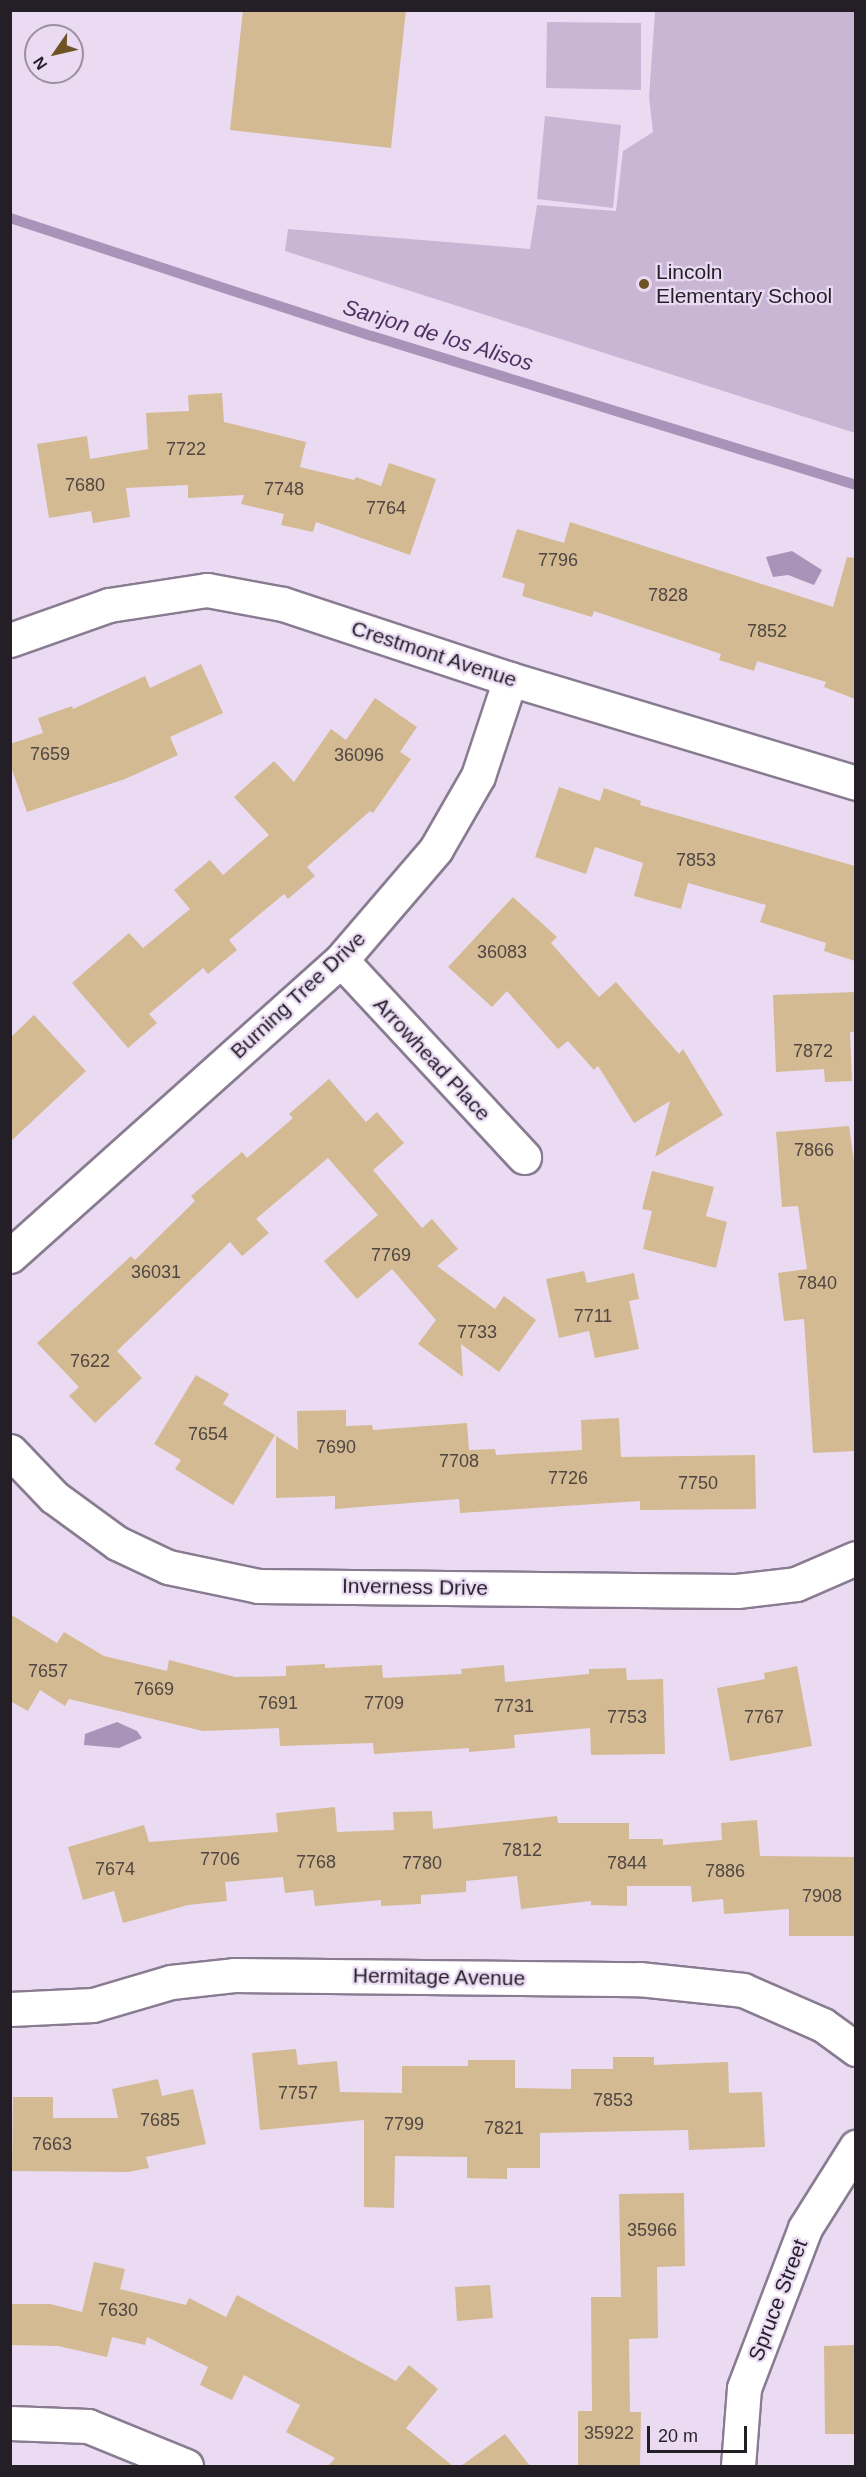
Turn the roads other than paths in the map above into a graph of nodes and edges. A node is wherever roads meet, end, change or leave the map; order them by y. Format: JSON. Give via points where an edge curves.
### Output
{"nodes":[{"id":1,"x":10,"y":640,"type":"edge"},
{"id":2,"x":510,"y":679,"type":"junction"},
{"id":3,"x":855,"y":783,"type":"edge"},
{"id":4,"x":341,"y":960,"type":"junction"},
{"id":5,"x":524,"y":1157,"type":"dead end"},
{"id":6,"x":10,"y":1256,"type":"edge"},
{"id":7,"x":10,"y":1451,"type":"edge"},
{"id":8,"x":855,"y":1558,"type":"edge"},
{"id":9,"x":10,"y":2009,"type":"edge"},
{"id":10,"x":855,"y":2049,"type":"edge"},
{"id":11,"x":855,"y":2147,"type":"edge"},
{"id":12,"x":10,"y":2423,"type":"edge"},
{"id":13,"x":186,"y":2466,"type":"edge"},
{"id":14,"x":738,"y":2466,"type":"edge"}],
"edges":[{"from":1,"to":2,"type":"street","name":"Crestmont Avenue","via":[[109,605],[207,590],[283,604]]},
{"from":2,"to":3,"type":"street","name":"Crestmont Avenue"},
{"from":2,"to":4,"type":"street","name":"Burning Tree Drive","via":[[478,776],[436,849]]},
{"from":4,"to":5,"type":"street","name":"Arrowhead Place"},
{"from":4,"to":6,"type":"street","name":"Burning Tree Drive"},
{"from":7,"to":8,"type":"street","name":"Inverness Drive","via":[[54,1497],[117,1544],[168,1567],[258,1586],[737,1591],[796,1584]]},
{"from":9,"to":10,"type":"street","name":"Hermitage Avenue","via":[[93,2005],[171,1982],[234,1975],[639,1979],[743,1989],[823,2025]]},
{"from":11,"to":14,"type":"street","name":"Spruce Street","via":[[805,2228],[744,2388]]},
{"from":12,"to":13,"type":"street","via":[[88,2426]]}]}
